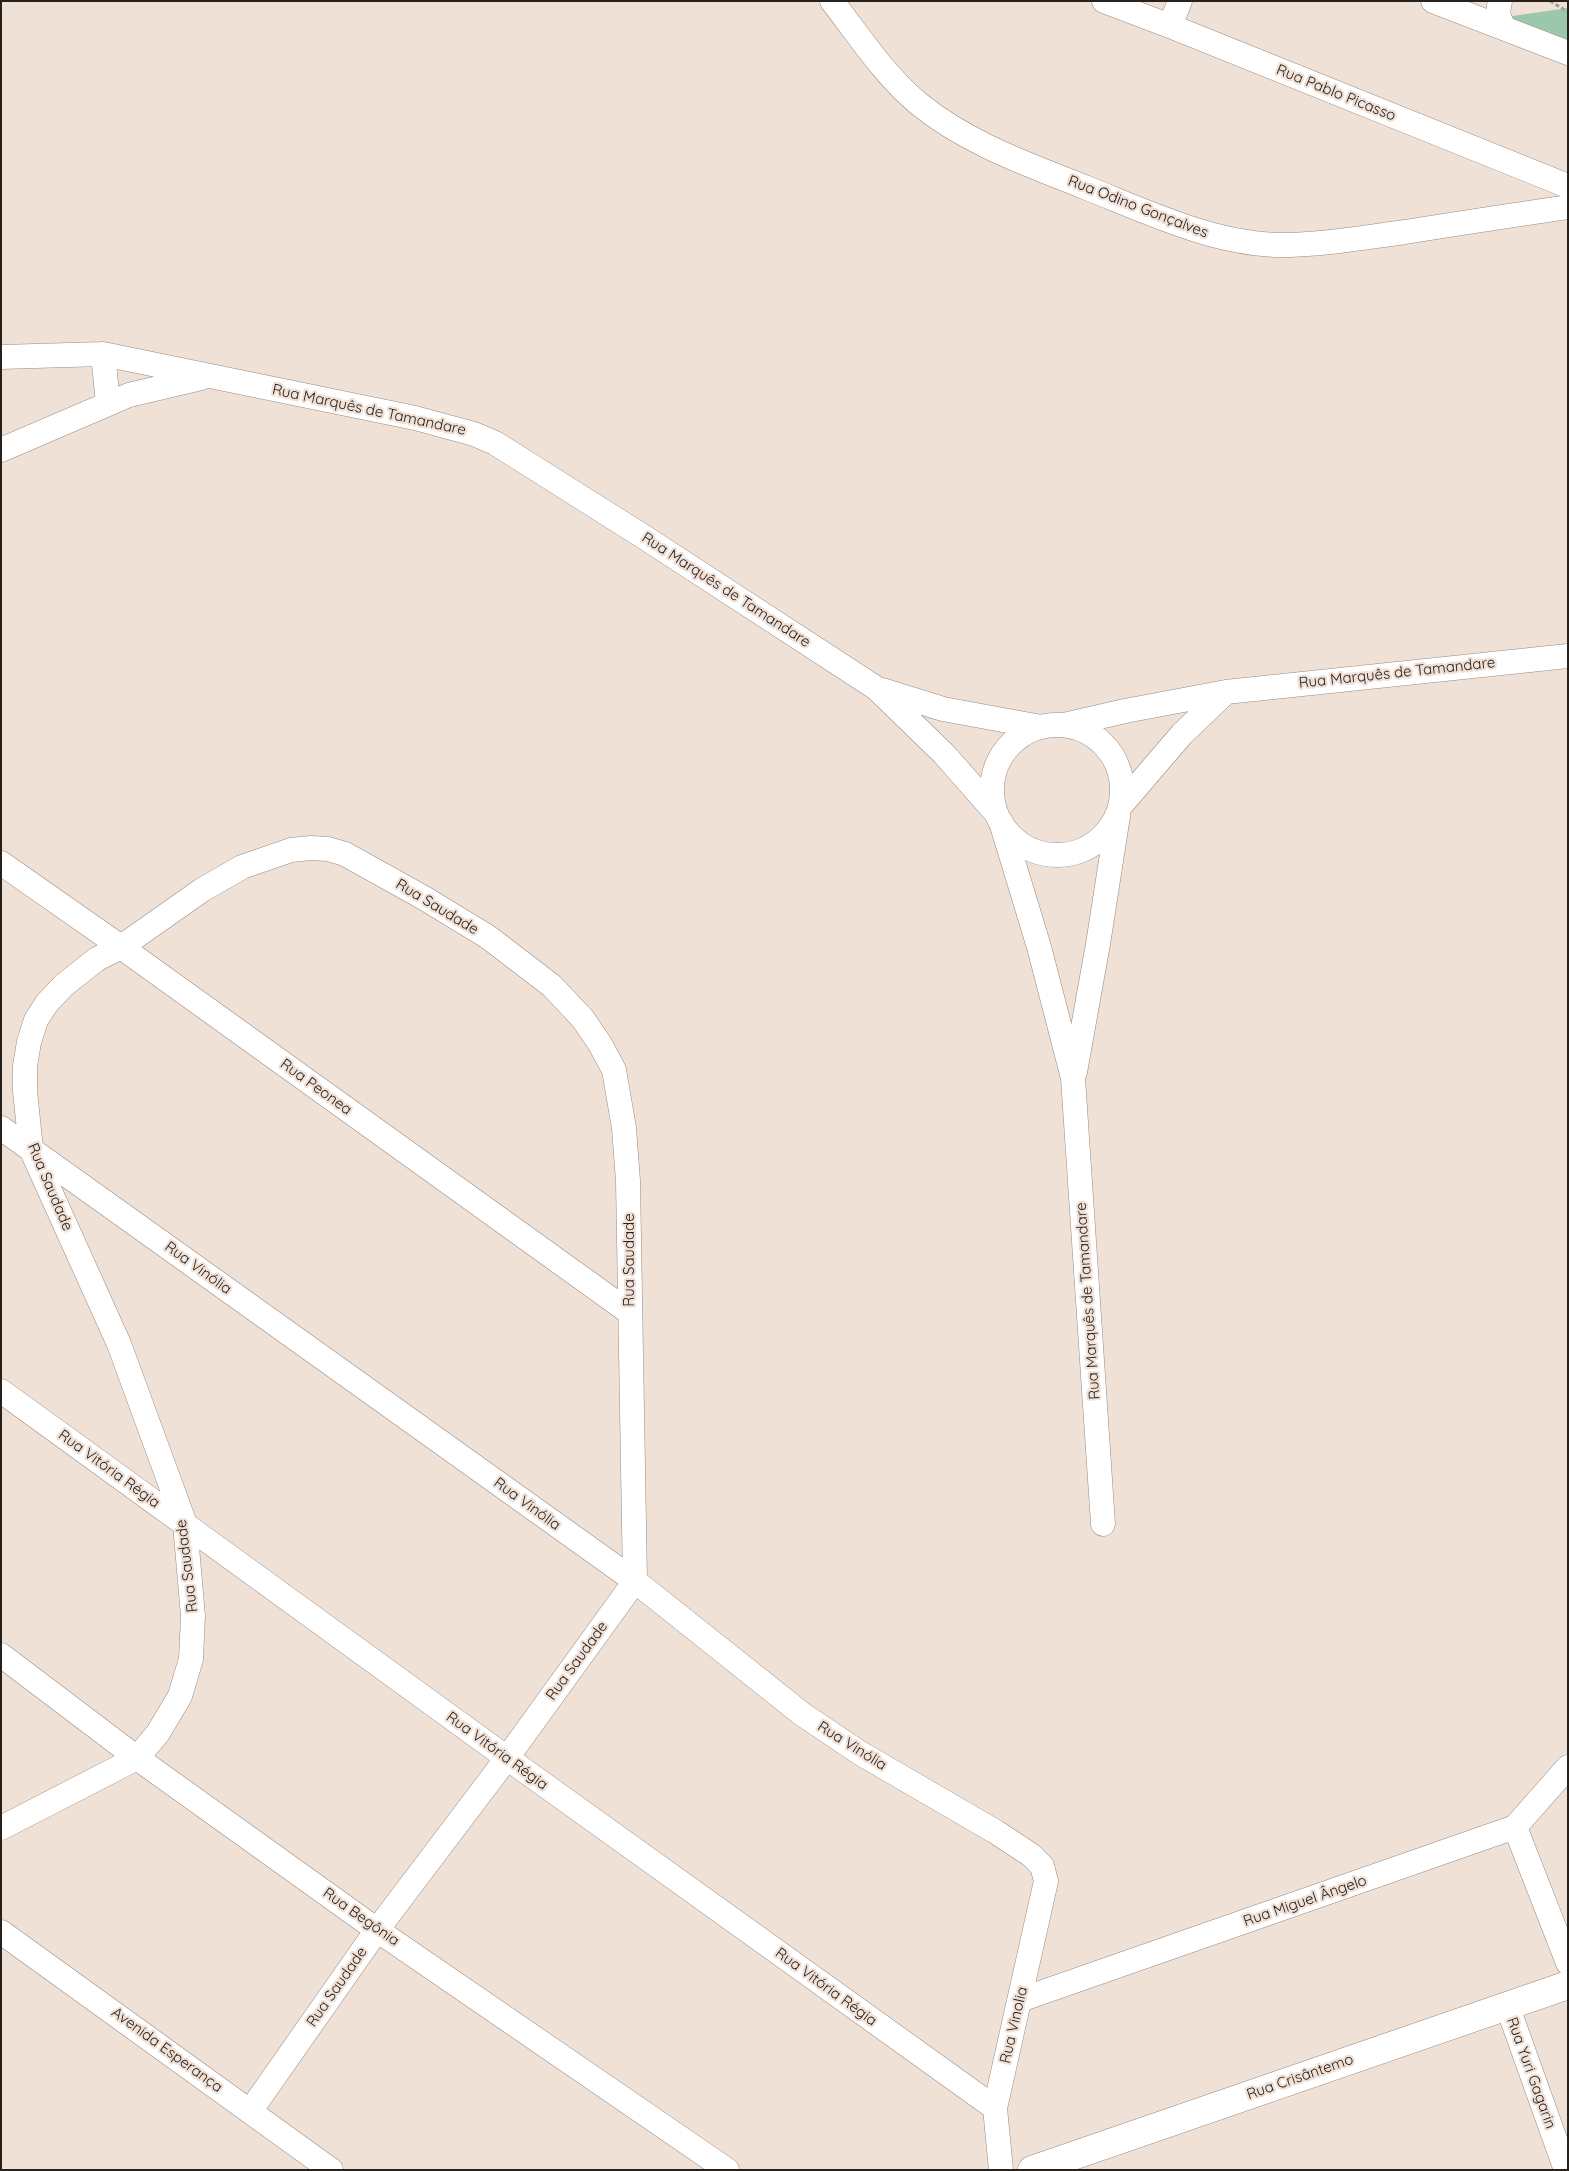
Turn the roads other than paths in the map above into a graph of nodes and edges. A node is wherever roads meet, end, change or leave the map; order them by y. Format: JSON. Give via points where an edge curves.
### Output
{"nodes":[{"id":1,"x":832,"y":1,"type":"edge"},
{"id":2,"x":1104,"y":1,"type":"edge"},
{"id":3,"x":1180,"y":1,"type":"edge"},
{"id":4,"x":1434,"y":1,"type":"edge"},
{"id":5,"x":1500,"y":1,"type":"edge"},
{"id":6,"x":1170,"y":26,"type":"junction"},
{"id":7,"x":1506,"y":29,"type":"junction"},
{"id":8,"x":1568,"y":53,"type":"edge"},
{"id":9,"x":1568,"y":186,"type":"edge"},
{"id":10,"x":1568,"y":207,"type":"edge"},
{"id":11,"x":103,"y":354,"type":"junction"},
{"id":12,"x":1,"y":357,"type":"edge"},
{"id":13,"x":211,"y":377,"type":"junction"},
{"id":14,"x":108,"y":403,"type":"junction"},
{"id":15,"x":1,"y":450,"type":"edge"},
{"id":16,"x":1568,"y":656,"type":"edge"},
{"id":17,"x":876,"y":688,"type":"junction"},
{"id":18,"x":1226,"y":692,"type":"junction"},
{"id":19,"x":1064,"y":725,"type":"junction"},
{"id":20,"x":1041,"y":726,"type":"junction"},
{"id":21,"x":1120,"y":808,"type":"junction"},
{"id":22,"x":998,"y":818,"type":"junction"},
{"id":23,"x":1,"y":863,"type":"edge"},
{"id":24,"x":121,"y":947,"type":"junction"},
{"id":25,"x":1073,"y":1078,"type":"junction"},
{"id":26,"x":1,"y":1128,"type":"edge"},
{"id":27,"x":31,"y":1149,"type":"junction"},
{"id":28,"x":629,"y":1312,"type":"junction"},
{"id":29,"x":1,"y":1390,"type":"edge"},
{"id":30,"x":184,"y":1524,"type":"junction"},
{"id":31,"x":1103,"y":1524,"type":"dead end"},
{"id":32,"x":635,"y":1581,"type":"junction"},
{"id":33,"x":1,"y":1655,"type":"edge"},
{"id":34,"x":137,"y":1758,"type":"junction"},
{"id":35,"x":507,"y":1758,"type":"junction"},
{"id":36,"x":1568,"y":1767,"type":"edge"},
{"id":37,"x":1515,"y":1827,"type":"junction"},
{"id":38,"x":1,"y":1828,"type":"edge"},
{"id":39,"x":1046,"y":1881,"type":"joint"},
{"id":40,"x":377,"y":1930,"type":"junction"},
{"id":41,"x":1,"y":1932,"type":"edge"},
{"id":42,"x":1568,"y":1963,"type":"edge"},
{"id":43,"x":1568,"y":1985,"type":"edge"},
{"id":44,"x":1020,"y":2000,"type":"junction"},
{"id":45,"x":1507,"y":2005,"type":"junction"},
{"id":46,"x":996,"y":2108,"type":"junction"},
{"id":47,"x":251,"y":2110,"type":"junction"},
{"id":48,"x":331,"y":2170,"type":"edge"},
{"id":49,"x":727,"y":2170,"type":"edge"},
{"id":50,"x":1001,"y":2170,"type":"edge"},
{"id":51,"x":1032,"y":2170,"type":"edge"},
{"id":52,"x":1566,"y":2170,"type":"edge"}],
"edges":[{"from":1,"to":10,"type":"street","name":"Rua Odino Gonçalves","via":[[893,78],[918,104],[947,125],[1062,178],[1204,233],[1252,243],[1290,246],[1331,243]]},
{"from":2,"to":6,"type":"street","name":"Rua Pablo Picasso"},
{"from":3,"to":6,"type":"street"},
{"from":4,"to":7,"type":"street"},
{"from":5,"to":7,"type":"street","via":[[1497,13]]},
{"from":6,"to":9,"type":"street","name":"Rua Pablo Picasso"},
{"from":7,"to":8,"type":"street"},
{"from":11,"to":12,"type":"street","name":"Rua Marquês de Tamandare"},
{"from":11,"to":13,"type":"street","name":"Rua Marquês de Tamandare"},
{"from":11,"to":14,"type":"street"},
{"from":13,"to":14,"type":"street","via":[[146,389]]},
{"from":13,"to":17,"type":"street","name":"Rua Marquês de Tamandare","via":[[416,418],[495,443]]},
{"from":14,"to":15,"type":"street"},
{"from":16,"to":18,"type":"street","name":"Rua Marquês de Tamandare"},
{"from":17,"to":20,"type":"street","name":"Rua Marquês de Tamandare","via":[[942,709]]},
{"from":17,"to":22,"type":"street","name":"Rua Marquês de Tamandare","via":[[944,754]]},
{"from":18,"to":19,"type":"street","name":"Rua Marquês de Tamandare"},
{"from":18,"to":21,"type":"street","via":[[1182,734]]},
{"from":19,"to":20,"type":"street"},
{"from":19,"to":21,"type":"street","via":[[1080,728],[1094,736],[1110,752],[1121,773]]},
{"from":20,"to":22,"type":"street","via":[[1017,739],[999,760],[993,777],[992,795]]},
{"from":21,"to":22,"type":"street","via":[[1109,830],[1093,844],[1074,853],[1052,855],[1032,850],[1014,838]]},
{"from":21,"to":25,"type":"street","name":"Rua Marquês de Tamandare"},
{"from":22,"to":25,"type":"street","name":"Rua Marquês de Tamandare","via":[[1039,947]]},
{"from":23,"to":24,"type":"street","name":"Rua Peonea"},
{"from":24,"to":27,"type":"street","name":"Rua Saudade","via":[[97,959],[64,985],[36,1020],[28,1042],[25,1066]]},
{"from":24,"to":28,"type":"street","name":"Rua Peonea"},
{"from":24,"to":28,"type":"street","name":"Rua Saudade","via":[[202,890],[242,867],[272,855],[310,848],[345,854],[488,937],[552,986],[583,1018],[614,1070],[624,1128],[628,1181]]},
{"from":25,"to":31,"type":"street","name":"Rua Marquês de Tamandare"},
{"from":26,"to":27,"type":"street","name":"Rua Vinólia"},
{"from":27,"to":30,"type":"street","name":"Rua Saudade","via":[[119,1344]]},
{"from":27,"to":32,"type":"street","name":"Rua Vinólia"},
{"from":28,"to":32,"type":"street","name":"Rua Saudade"},
{"from":29,"to":30,"type":"street","name":"Rua Vitória Régia"},
{"from":30,"to":34,"type":"street","name":"Rua Saudade","via":[[193,1616],[191,1659],[180,1696],[158,1733]]},
{"from":30,"to":35,"type":"street","name":"Rua Vitória Régia"},
{"from":32,"to":35,"type":"street","name":"Rua Saudade"},
{"from":32,"to":39,"type":"street","name":"Rua Vinólia","via":[[802,1714],[860,1753],[1031,1855],[1042,1866]]},
{"from":33,"to":34,"type":"street","name":"Rua Begônia"},
{"from":34,"to":38,"type":"street","name":"Rua Saudade"},
{"from":34,"to":40,"type":"street","name":"Rua Begônia"},
{"from":35,"to":40,"type":"street","name":"Rua Saudade"},
{"from":35,"to":46,"type":"street","name":"Rua Vitória Régia"},
{"from":36,"to":37,"type":"street","name":"Rua Miguel Ângelo"},
{"from":37,"to":42,"type":"street"},
{"from":37,"to":44,"type":"street","name":"Rua Miguel Ângelo"},
{"from":39,"to":44,"type":"street","name":"Rua Vinolia"},
{"from":40,"to":47,"type":"street","name":"Rua Saudade"},
{"from":40,"to":49,"type":"street","name":"Rua Begônia"},
{"from":41,"to":47,"type":"street","name":"Avenida Esperança"},
{"from":43,"to":45,"type":"main road","name":"Rua Crisântemo"},
{"from":44,"to":46,"type":"street","name":"Rua Vinolia"},
{"from":45,"to":51,"type":"main road","name":"Rua Crisântemo"},
{"from":45,"to":52,"type":"street","name":"Rua Yuri Gagarin"},
{"from":46,"to":50,"type":"street","name":"Rua Vinolia"},
{"from":47,"to":48,"type":"street","name":"Avenida Esperança"}]}
